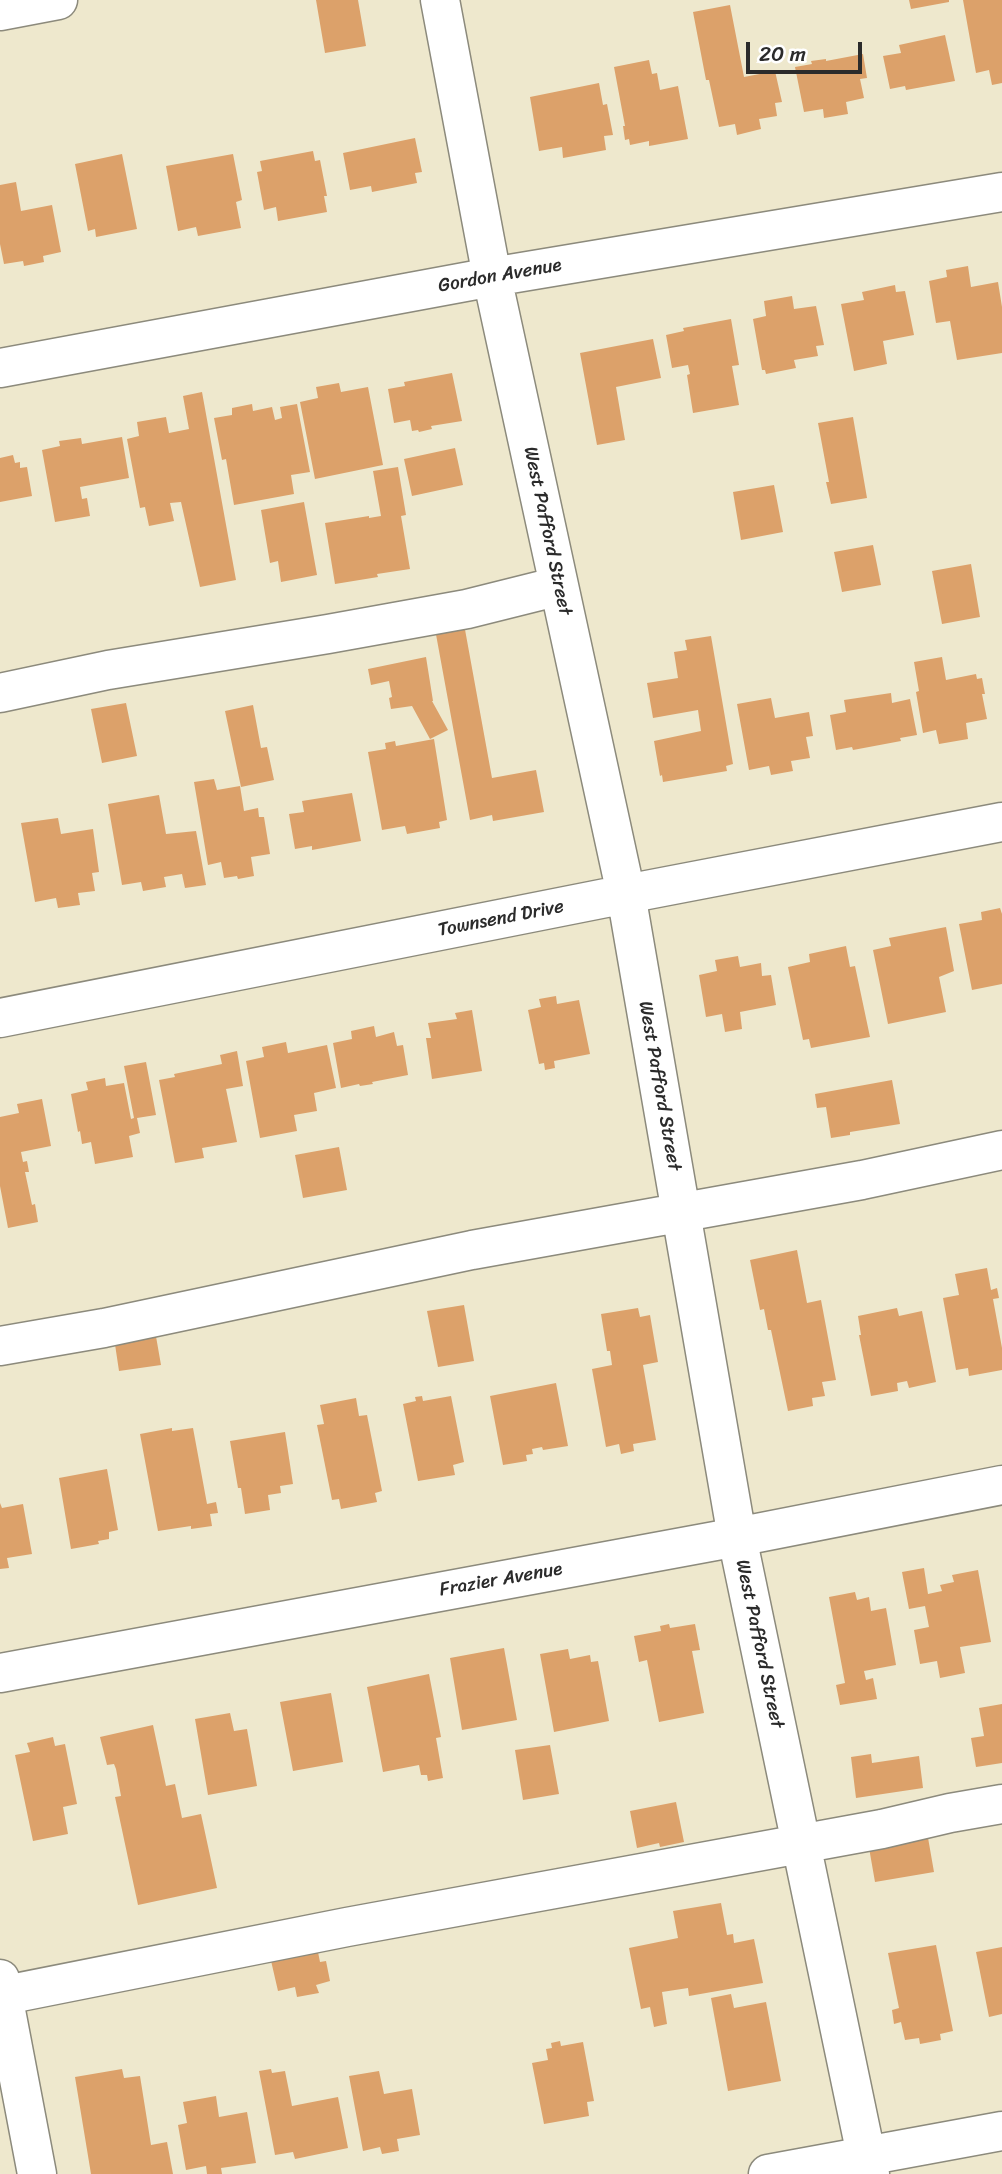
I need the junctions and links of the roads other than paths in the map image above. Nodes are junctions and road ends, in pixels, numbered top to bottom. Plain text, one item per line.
1 (58, 0) edge
2 (440, 0) edge
3 (0, 11) edge
4 (1002, 192) edge
5 (492, 277) junction
6 (0, 368) edge
7 (559, 586) junction
8 (0, 693) edge
9 (1002, 822) edge
10 (626, 894) junction
11 (0, 1018) edge
12 (1002, 1150) edge
13 (681, 1213) junction
14 (0, 1346) edge
15 (1002, 1485) edge
16 (737, 1537) junction
17 (0, 1673) edge
18 (1002, 1804) edge
19 (801, 1844) junction
20 (1, 1990) edge
21 (1002, 2131) edge
22 (868, 2165) edge
23 (37, 2174) edge
24 (768, 2174) edge

1 - 3 street
2 - 5 street, West Pafford Street
4 - 5 street, Gordon Avenue
5 - 6 street, Gordon Avenue
5 - 7 street, West Pafford Street
7 - 8 street
7 - 10 street, West Pafford Street
9 - 10 street, Townsend Drive
10 - 11 street, Townsend Drive
10 - 13 street, West Pafford Street
12 - 13 street
13 - 14 street
13 - 16 street, West Pafford Street
15 - 16 street, Frazier Avenue
16 - 17 street, Frazier Avenue
16 - 19 street, West Pafford Street
18 - 19 street
19 - 20 street
19 - 22 street, West Pafford Street
20 - 23 street
21 - 22 street
22 - 24 street

